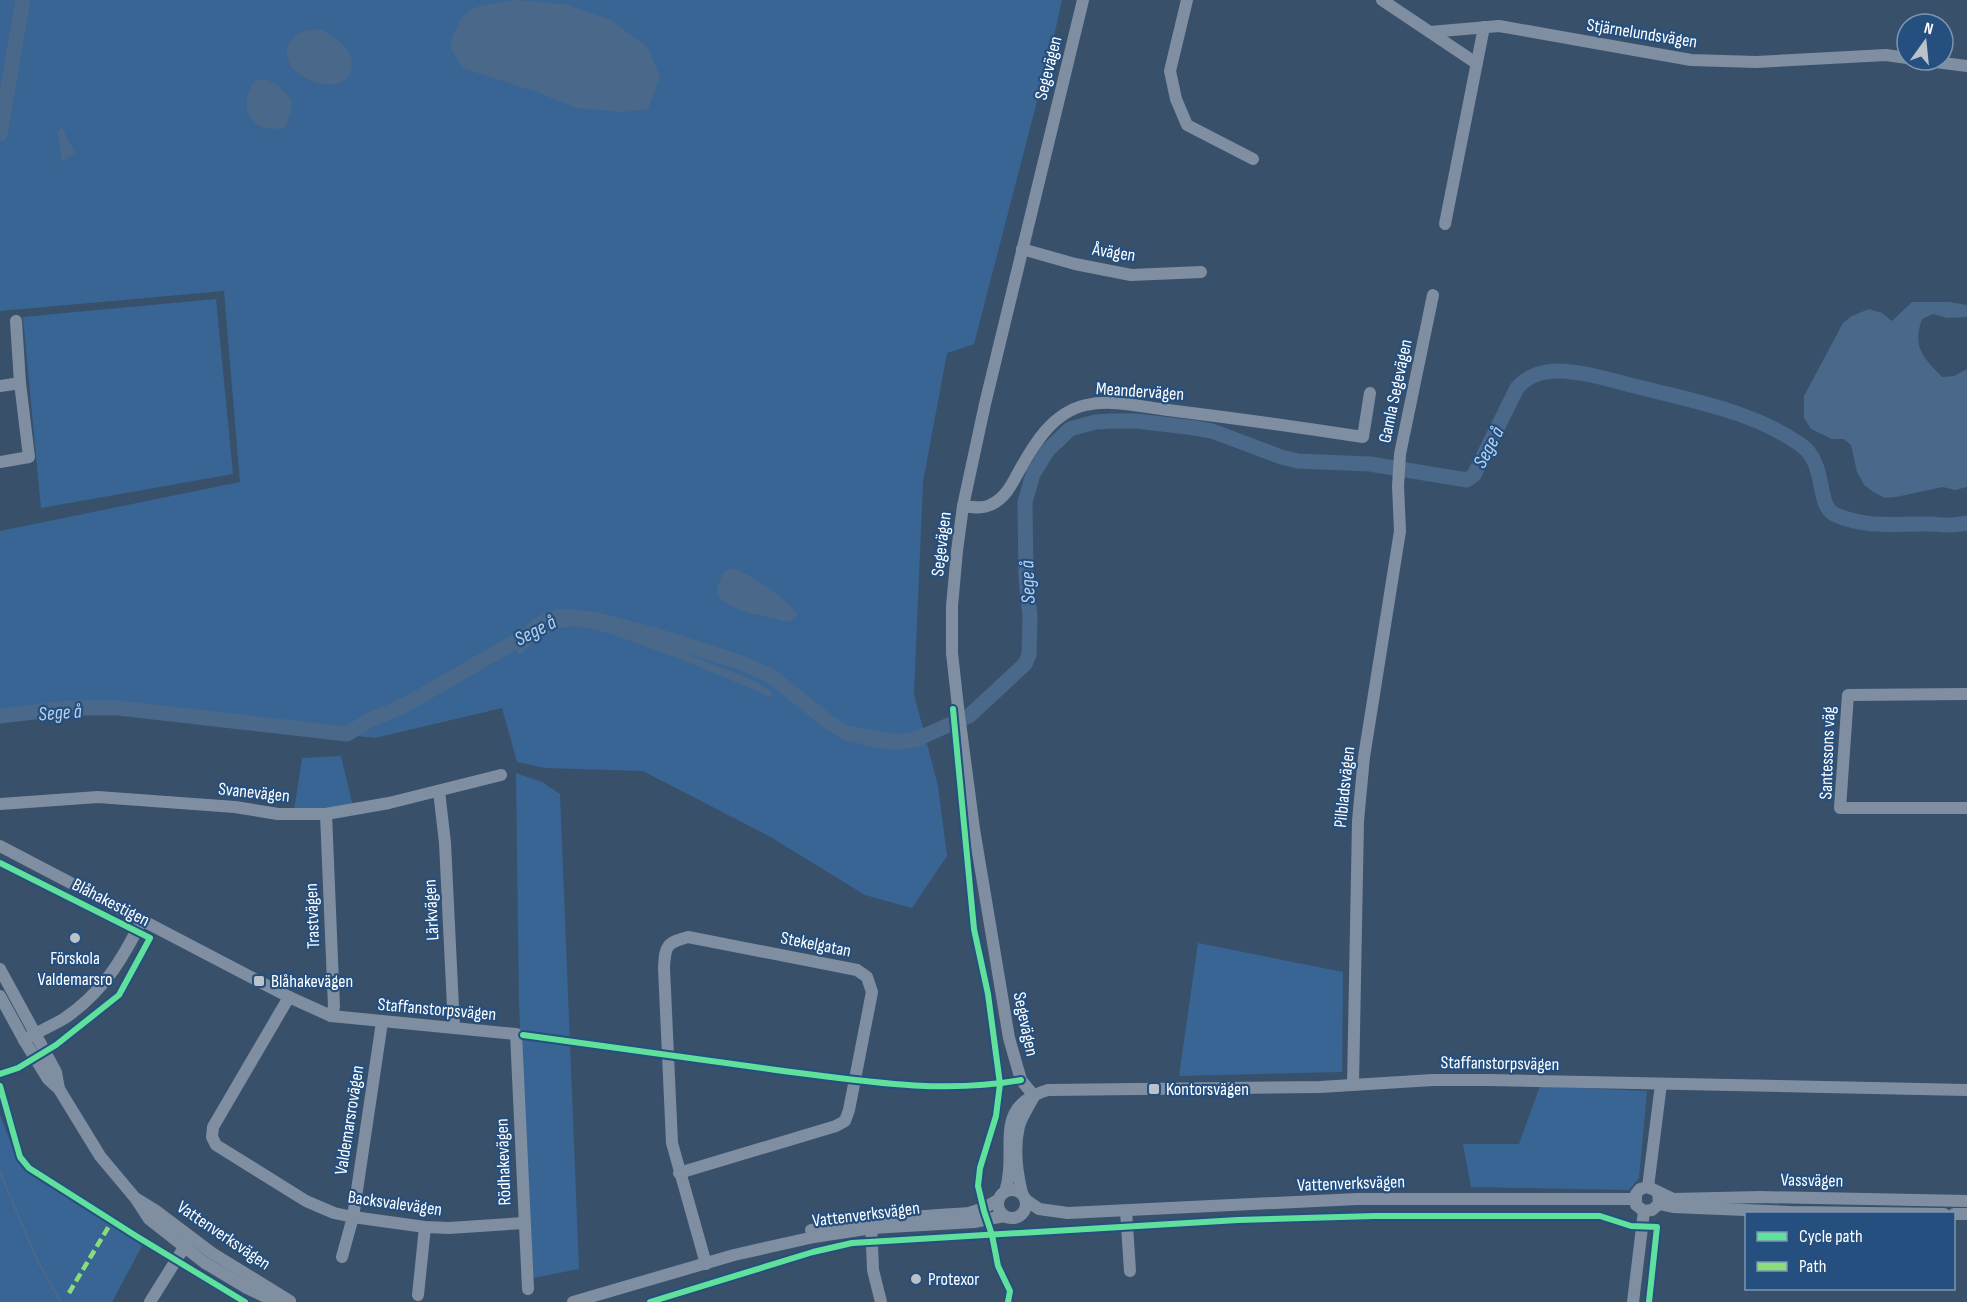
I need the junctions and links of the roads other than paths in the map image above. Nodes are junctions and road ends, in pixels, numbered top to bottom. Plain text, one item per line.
1 (1083, 0) edge
2 (1187, 0) edge
3 (1382, 0) edge
4 (1484, 27) junction
5 (1430, 32) junction
6 (1895, 57) edge
7 (1476, 63) junction
8 (1253, 159) dead end
9 (1445, 224) dead end
10 (1023, 249) junction
11 (1202, 272) dead end
12 (1433, 295) dead end
13 (16, 321) dead end
14 (20, 383) junction
15 (0, 386) edge
16 (1370, 393) dead end
17 (0, 462) edge
18 (1398, 491) joint
19 (963, 506) junction
20 (1967, 694) edge
21 (501, 775) dead end
22 (439, 790) junction
23 (0, 804) edge
24 (1967, 808) edge
25 (326, 814) junction
26 (0, 846) edge
27 (142, 920) junction
28 (0, 969) edge
29 (0, 996) edge
30 (289, 997) junction
31 (331, 1016) junction
32 (382, 1022) junction
33 (454, 1028) junction
34 (35, 1034) junction
35 (516, 1034) joint
36 (24, 1040) junction
37 (1661, 1084) junction
38 (1353, 1085) junction
39 (59, 1089) junction
40 (1967, 1090) edge
41 (1034, 1096) junction
42 (679, 1173) junction
43 (1655, 1194) junction
44 (1001, 1196) junction
45 (1024, 1197) junction
46 (1635, 1199) junction
47 (1967, 1201) edge
48 (1126, 1211) junction
49 (1644, 1211) junction
50 (1791, 1212) edge
51 (1068, 1213) junction
52 (1004, 1216) junction
53 (1019, 1216) junction
54 (353, 1217) junction
55 (524, 1223) junction
56 (872, 1224) junction
57 (425, 1227) junction
58 (187, 1242) junction
59 (342, 1257) dead end
60 (706, 1264) junction
61 (1130, 1271) dead end
62 (528, 1288) dead end
63 (418, 1296) dead end
64 (580, 1301) edge
65 (150, 1302) edge
66 (284, 1302) edge
67 (291, 1302) edge
68 (881, 1302) edge
69 (1633, 1302) edge

1 - 10 street, Segevägen
2 - 8 street
3 - 5 street
4 - 5 street, Stjärnelundsvägen
4 - 6 street, Stjärnelundsvägen
4 - 7 street
5 - 7 street
7 - 9 street
10 - 11 street, Åvägen
10 - 19 street, Segevägen
12 - 18 street, Gamla Segevägen
13 - 14 street
14 - 15 street
14 - 17 street
16 - 19 street, Meandervägen
18 - 38 street, Pilbladsvägen
19 - 41 street, Segevägen
20 - 24 street, Santessons väg
21 - 22 street, Svanevägen
22 - 25 street, Svanevägen
22 - 33 street, Lärkvägen
23 - 25 street, Svanevägen
25 - 31 street, Trastvägen
26 - 27 street, Staffanstorpsvägen
27 - 30 street, Staffanstorpsvägen
27 - 34 street
28 - 34 street, Vattenverksvägen
29 - 36 street, Vattenverksvägen
30 - 31 street, Staffanstorpsvägen
30 - 54 street, Backsvalevägen
31 - 32 street, Staffanstorpsvägen
32 - 33 street, Staffanstorpsvägen
32 - 54 street, Valdemarsrovägen
33 - 35 street, Staffanstorpsvägen
34 - 36 street
34 - 39 street, Vattenverksvägen
35 - 55 street, Rödhakevägen
36 - 39 street, Vattenverksvägen
37 - 38 street, Staffanstorpsvägen
37 - 40 street, Staffanstorpsvägen
37 - 43 street
38 - 41 street, Staffanstorpsvägen
39 - 58 street, Vattenverksvägen
41 - 44 street
41 - 45 street
42 - 42 street, Stekelgatan
42 - 60 street, Stekelgatan
43 - 46 street
43 - 47 street, Vassvägen
43 - 49 street
43 - 50 street, Vassvägen
44 - 45 street
44 - 52 street
44 - 56 street, Vattenverksvägen
45 - 51 street, Vattenverksvägen
45 - 53 street
46 - 48 street, Vattenverksvägen
46 - 49 street
48 - 51 street, Vattenverksvägen
48 - 61 street
49 - 69 street
51 - 53 street, Vattenverksvägen
52 - 53 street
52 - 56 street, Vattenverksvägen
54 - 57 street, Backsvalevägen
54 - 59 street, Valdemarsrovägen
55 - 57 street, Backsvalevägen
55 - 62 street, Rödhakevägen
56 - 60 street, Vattenverksvägen
56 - 68 street
57 - 63 street
58 - 65 street
58 - 66 street, Vattenverksvägen
58 - 67 street, Vattenverksvägen
60 - 64 street, Vattenverksvägen

